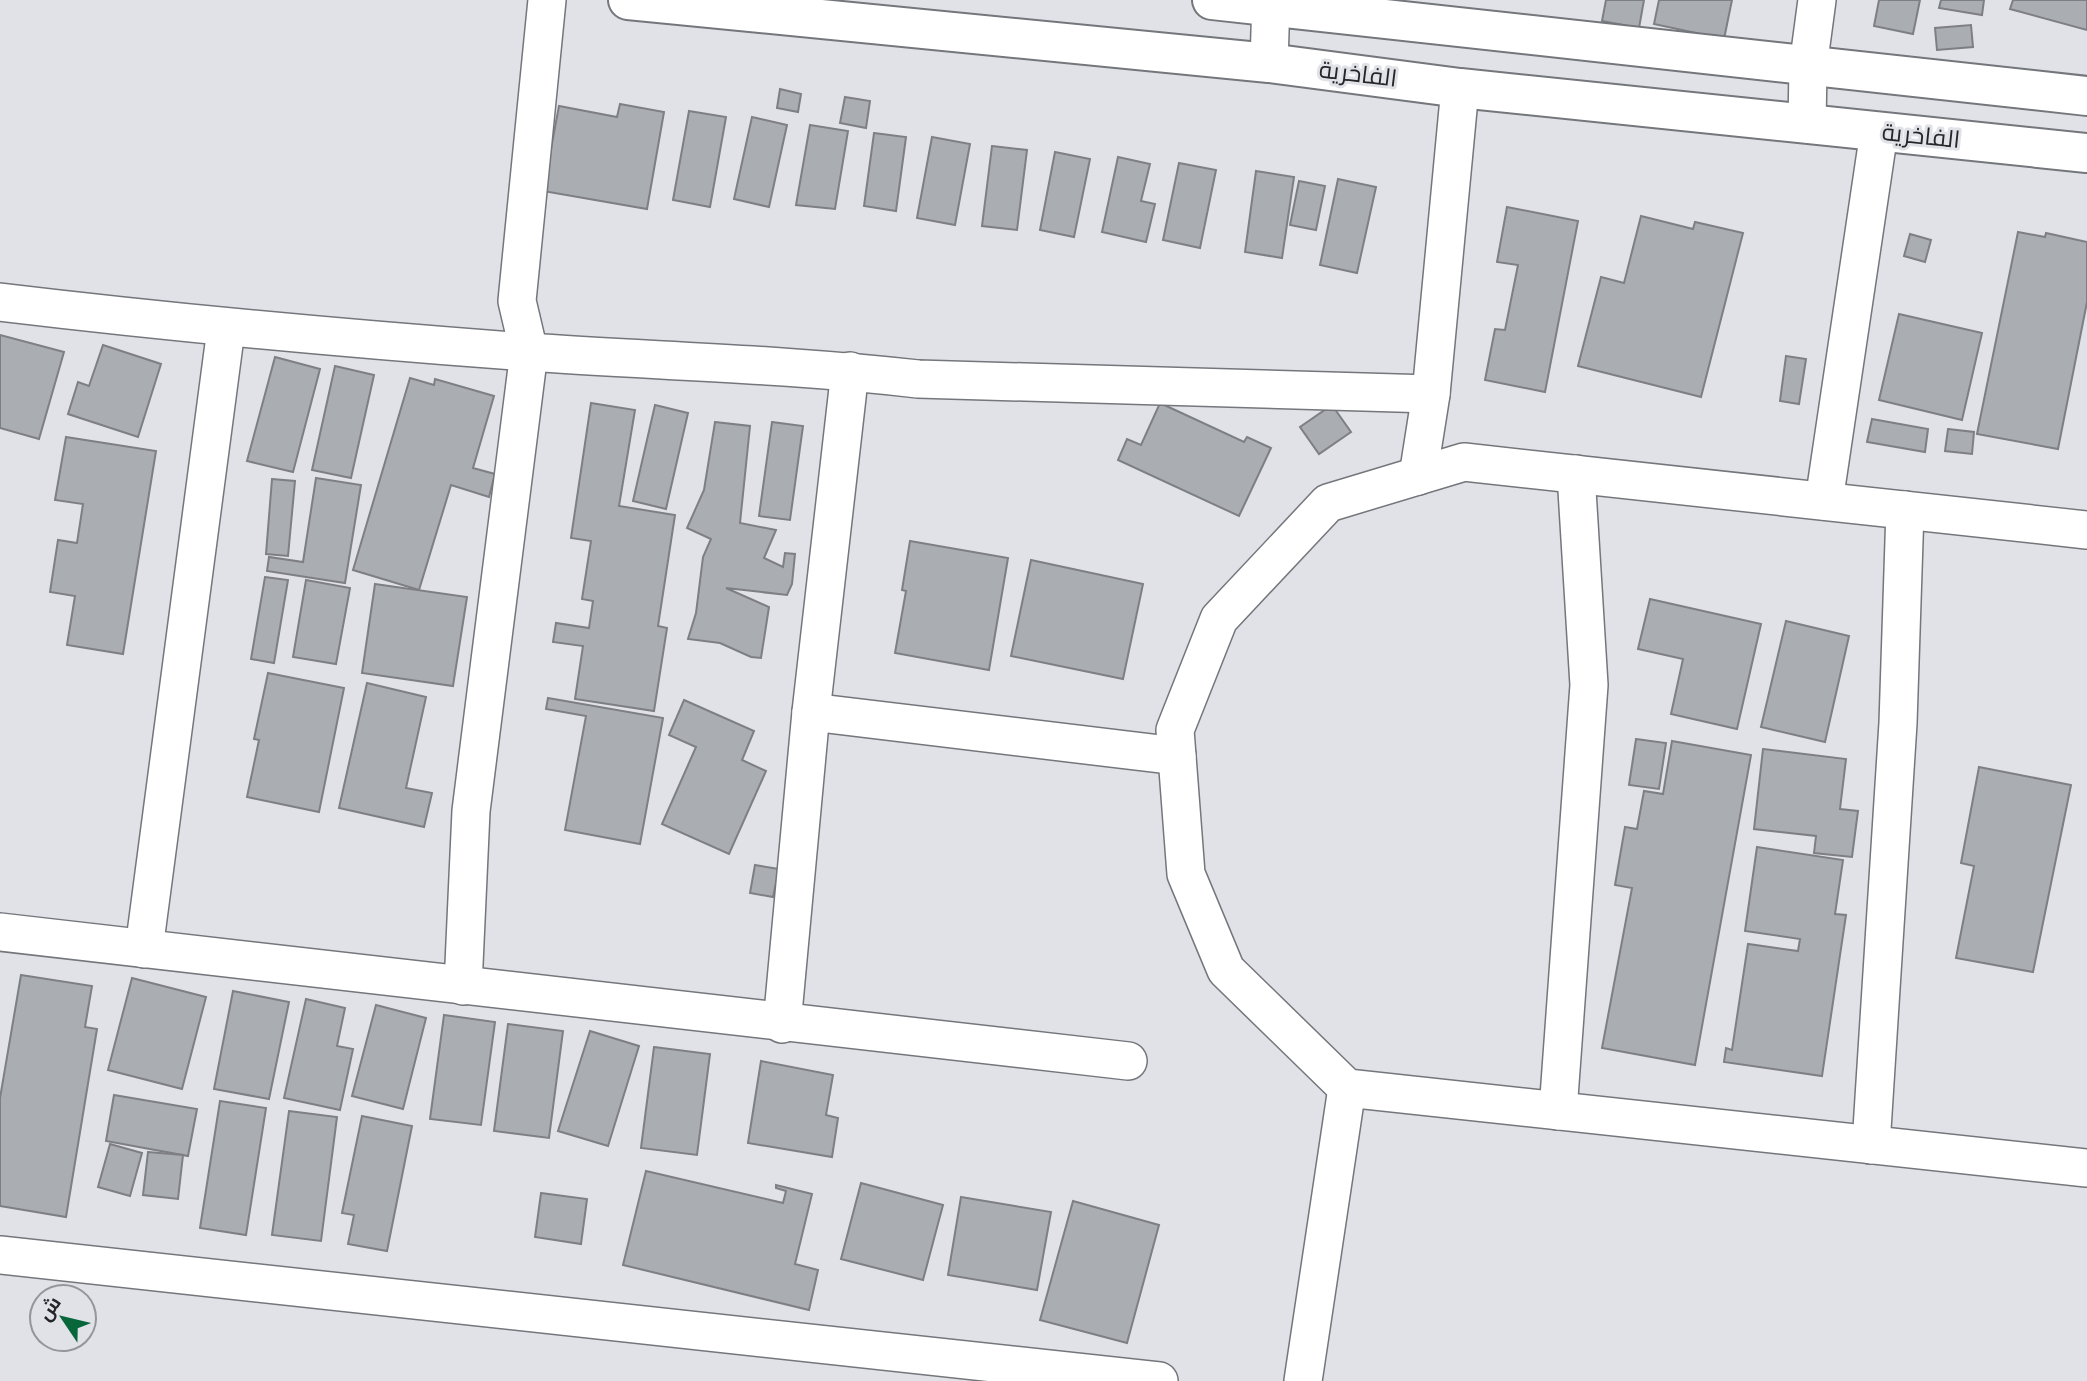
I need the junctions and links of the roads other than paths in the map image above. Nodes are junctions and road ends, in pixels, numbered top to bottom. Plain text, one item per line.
1 (547, 0) edge
2 (628, 0) edge
3 (1212, 0) edge
4 (1816, 0) edge
5 (1271, 3) edge
6 (1269, 63) junction
7 (1808, 67) junction
8 (1460, 88) junction
9 (2087, 96) edge
10 (1807, 124) junction
11 (1880, 132) junction
12 (2087, 153) edge
13 (0, 302) edge
14 (226, 329) junction
15 (529, 352) junction
16 (850, 371) junction
17 (1431, 394) junction
18 (1576, 474) junction
19 (1418, 476) junction
20 (1824, 501) junction
21 (1905, 510) junction
22 (2087, 530) edge
23 (811, 712) junction
24 (1177, 756) junction
25 (0, 932) edge
26 (144, 949) junction
27 (463, 986) junction
28 (782, 1024) junction
29 (1128, 1061) dead end
30 (1347, 1088) junction
31 (1558, 1111) junction
32 (1871, 1145) junction
33 (2087, 1168) edge
34 (0, 1255) edge
35 (1160, 1381) edge
36 (1303, 1381) edge

1 - 15 street
2 - 6 street, الفاخرية
3 - 5 street
4 - 7 street
5 - 6 street
5 - 7 street
6 - 8 street, الفاخرية
7 - 9 street
7 - 10 street
8 - 10 street, الفاخرية
8 - 17 street
10 - 11 street, الفاخرية
11 - 12 street, الفاخرية
11 - 20 street
13 - 14 street
14 - 15 street
14 - 26 street
15 - 16 street
15 - 27 street
16 - 17 street
16 - 23 street
17 - 19 street
18 - 19 street
18 - 20 street
18 - 31 street
19 - 24 street
20 - 21 street
21 - 22 street
21 - 32 street
23 - 24 street
23 - 28 street
24 - 30 street
25 - 26 street
26 - 27 street
27 - 28 street
28 - 29 street
30 - 31 street
30 - 36 street
31 - 32 street
32 - 33 street
34 - 35 street

